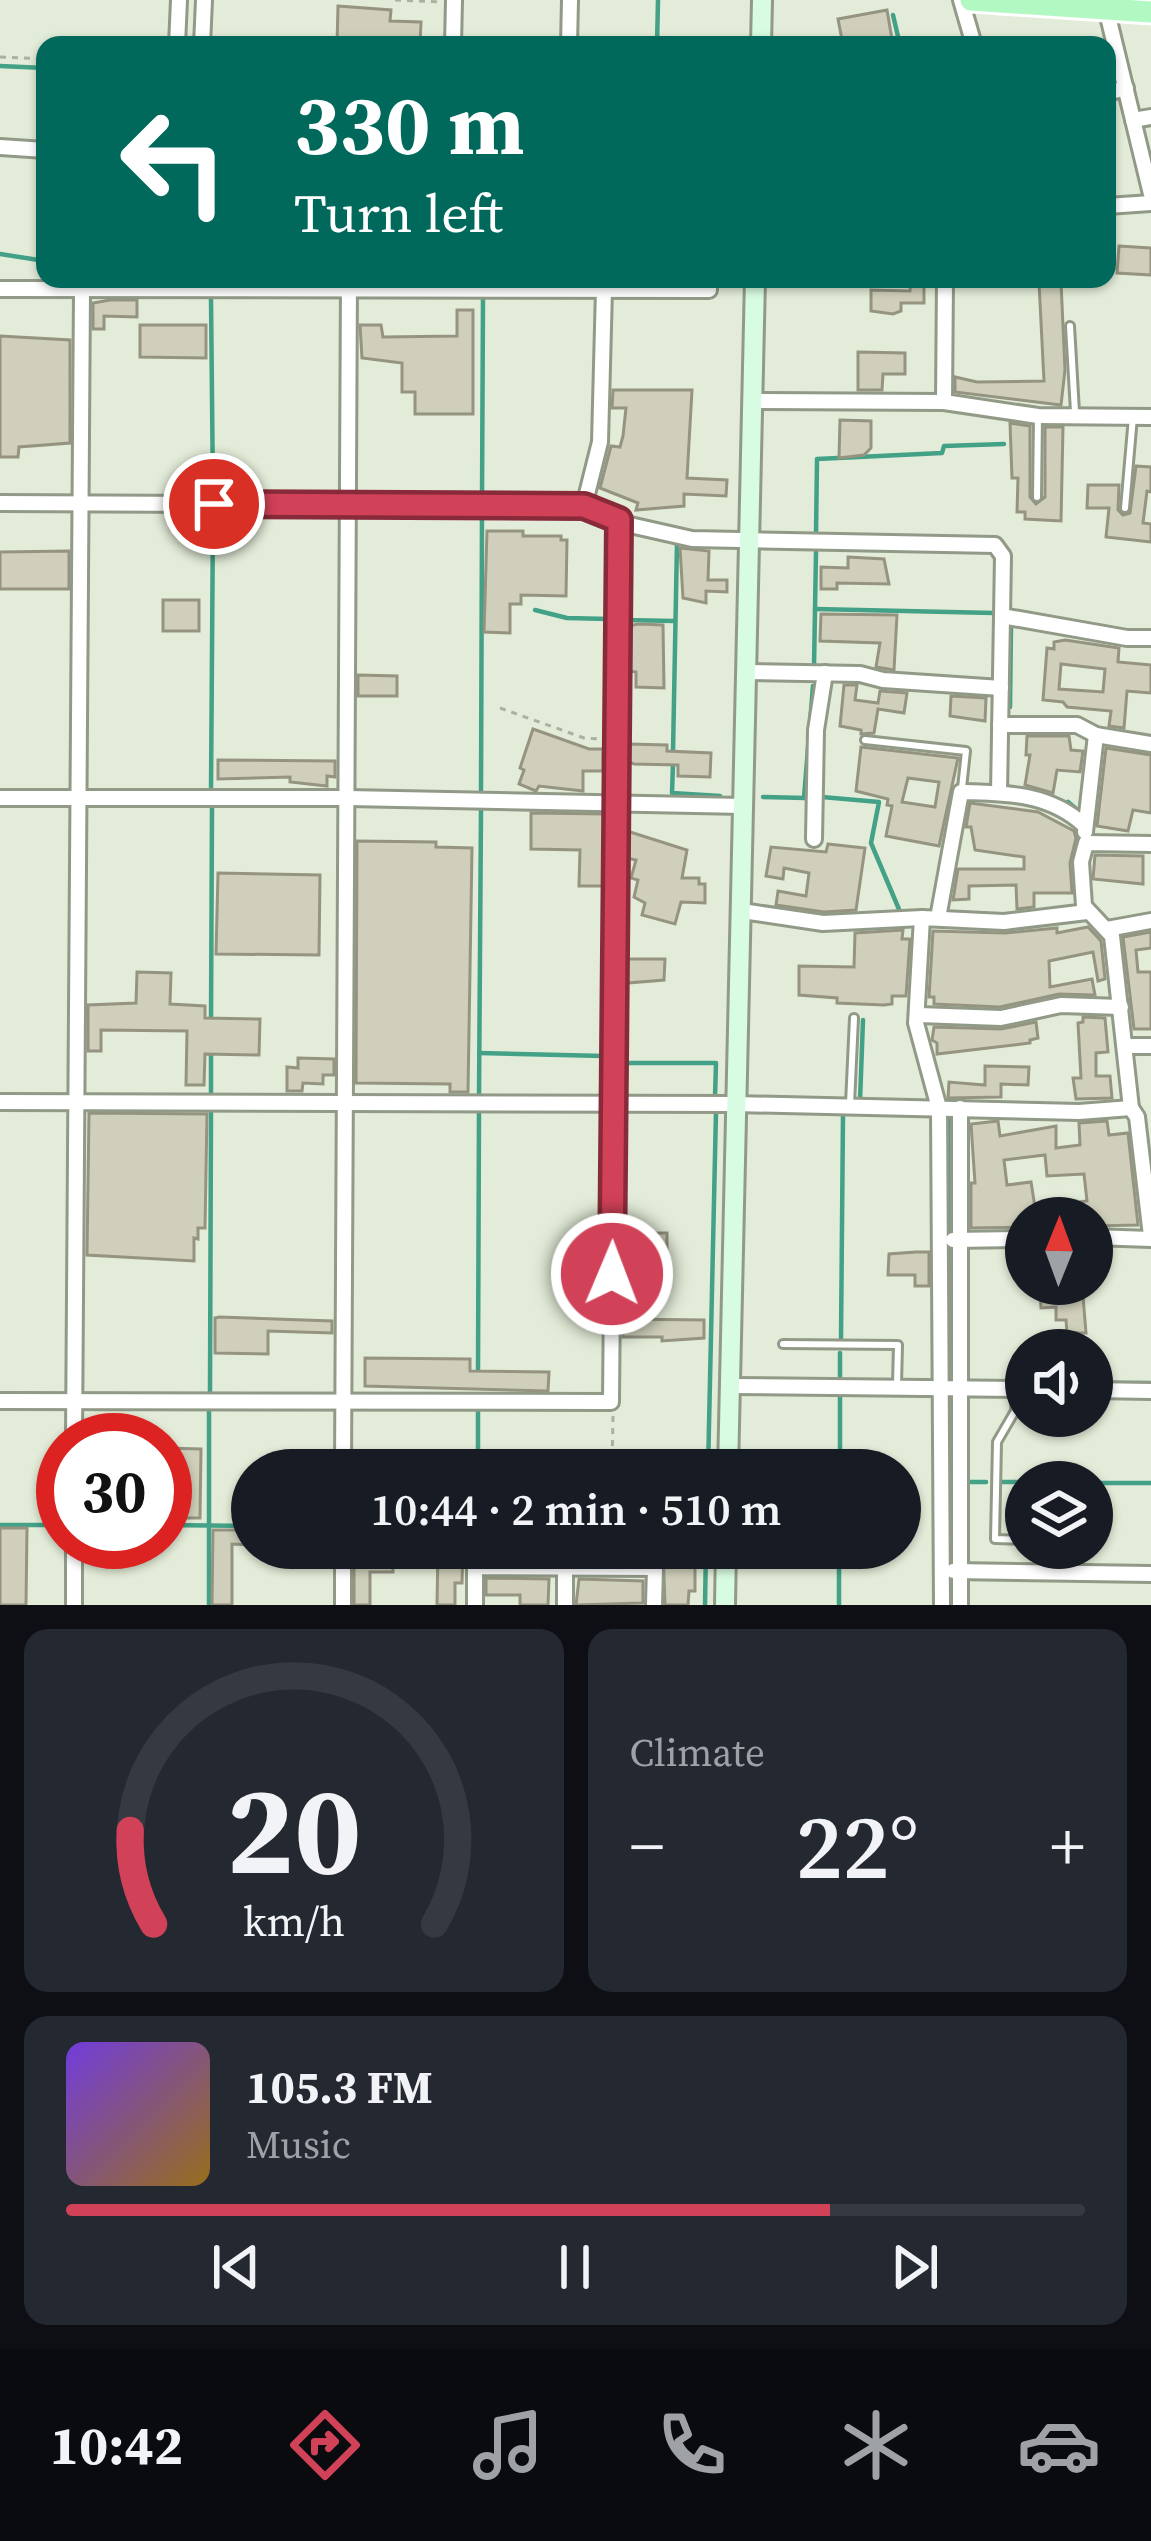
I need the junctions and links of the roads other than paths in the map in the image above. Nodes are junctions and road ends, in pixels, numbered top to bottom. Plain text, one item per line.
1 (179, 0) edge
2 (204, 0) edge
3 (570, 0) edge
4 (762, 0) edge
5 (961, 0) edge
6 (971, 0) edge
7 (454, 2) edge
8 (1106, 8) junction
9 (1151, 12) edge
10 (177, 36) edge
11 (202, 36) edge
12 (453, 36) edge
13 (569, 36) edge
14 (761, 36) edge
15 (971, 36) edge
16 (1113, 36) edge
17 (1116, 48) edge
18 (1126, 88) junction
19 (1116, 90) edge
20 (1151, 117) edge
21 (1133, 120) junction
22 (0, 147) edge
23 (36, 149) edge
24 (1151, 194) edge
25 (1151, 203) edge
26 (1116, 205) edge
27 (171, 288) edge
28 (349, 288) edge
29 (553, 288) edge
30 (709, 288) edge
31 (755, 288) edge
32 (945, 288) edge
33 (0, 289) edge
34 (604, 289) junction
35 (82, 290) junction
36 (1070, 326) dead end
37 (752, 401) junction
38 (944, 402) junction
39 (1038, 416) junction
40 (1075, 416) junction
41 (1133, 417) junction
42 (1151, 417) edge
43 (1036, 497) dead end
44 (0, 503) edge
45 (80, 503) junction
46 (349, 505) junction
47 (584, 506) junction
48 (1125, 508) dead end
49 (619, 520) junction
50 (749, 542) junction
51 (1002, 616) junction
52 (1151, 638) edge
53 (746, 671) junction
54 (825, 674) junction
55 (1001, 688) junction
56 (1000, 724) junction
57 (1096, 735) junction
58 (865, 740) dead end
59 (1151, 744) edge
60 (962, 792) junction
61 (999, 793) junction
62 (0, 798) edge
63 (79, 798) junction
64 (348, 798) junction
65 (614, 801) junction
66 (744, 806) junction
67 (1084, 825) junction
68 (814, 839) dead end
69 (1086, 843) junction
70 (1151, 844) edge
71 (742, 910) junction
72 (1087, 912) junction
73 (930, 918) junction
74 (1151, 921) edge
75 (1107, 929) junction
76 (1121, 1007) junction
77 (919, 1015) junction
78 (854, 1018) dead end
79 (1125, 1046) junction
80 (1151, 1046) edge
81 (0, 1102) edge
82 (78, 1102) junction
83 (346, 1103) junction
84 (614, 1103) junction
85 (736, 1103) junction
86 (850, 1106) junction
87 (938, 1108) junction
88 (960, 1108) junction
89 (1131, 1108) junction
90 (1113, 1237) edge
91 (1151, 1237) edge
92 (939, 1239) junction
93 (957, 1240) junction
94 (1005, 1240) edge
95 (783, 1344) dead end
96 (730, 1386) junction
97 (897, 1387) junction
98 (939, 1388) junction
99 (958, 1388) junction
100 (1005, 1389) edge
101 (1113, 1390) edge
102 (1151, 1391) edge
103 (0, 1401) edge
104 (74, 1401) junction
105 (344, 1402) junction
106 (74, 1413) edge
107 (1005, 1429) edge
108 (343, 1449) edge
109 (728, 1449) edge
110 (1005, 1539) edge
111 (74, 1569) edge
112 (343, 1569) edge
113 (475, 1569) edge
114 (565, 1569) edge
115 (655, 1569) edge
116 (726, 1569) edge
117 (941, 1571) junction
118 (959, 1571) junction
119 (1151, 1574) edge
120 (74, 1605) edge
121 (343, 1605) edge
122 (475, 1605) edge
123 (565, 1605) edge
124 (654, 1605) edge
125 (725, 1605) edge
126 (942, 1605) edge
127 (960, 1605) edge

1 - 10 street
2 - 11 street
3 - 13 street
4 - 14 street
5 - 15 street
6 - 8 main road
7 - 12 street
8 - 9 main road
8 - 16 street
17 - 18 street
18 - 19 street
18 - 21 street
20 - 21 street
21 - 24 street
22 - 23 street
25 - 26 street
27 - 35 street
28 - 46 street
29 - 34 street
30 - 34 street
31 - 37 street
32 - 38 street
33 - 35 street
34 - 47 street
35 - 45 street
36 - 40 lane
37 - 38 street
37 - 50 street
38 - 39 street
39 - 40 street
39 - 43 lane
40 - 41 street
41 - 42 street
41 - 48 lane
44 - 45 street
45 - 46 street
45 - 63 street
46 - 47 street
46 - 64 street
47 - 49 street
49 - 50 street
49 - 65 street
50 - 51 street
50 - 53 street
51 - 52 street
51 - 55 street
53 - 54 street
53 - 66 street
54 - 55 street
54 - 68 street
55 - 56 street
56 - 57 street
56 - 61 street
57 - 59 street
57 - 67 street
58 - 60 lane
60 - 61 street
60 - 73 street
61 - 67 street
62 - 63 street
63 - 64 street
63 - 82 street
64 - 65 street
64 - 83 street
65 - 66 street
65 - 84 street
66 - 71 street
67 - 69 street
69 - 70 street
69 - 72 street
71 - 73 street
71 - 85 street
72 - 73 street
72 - 75 street
73 - 77 street
74 - 75 street
75 - 76 street
76 - 77 street
76 - 79 street
77 - 87 street
78 - 86 lane
79 - 80 street
79 - 89 street
81 - 82 street
82 - 83 street
82 - 104 street
83 - 84 street
83 - 105 street
84 - 85 street
84 - 105 street
85 - 86 street
85 - 96 street
86 - 87 street
87 - 88 street
87 - 92 street
88 - 89 street
88 - 93 street
89 - 91 street
90 - 91 street
92 - 93 street
92 - 98 street
93 - 94 street
93 - 99 street
95 - 97 lane
96 - 97 street
96 - 109 street
97 - 98 street
98 - 99 street
98 - 117 street
99 - 100 street
99 - 118 street
101 - 102 street
103 - 104 street
104 - 105 street
104 - 106 street
105 - 108 street
107 - 110 lane
111 - 120 street
112 - 121 street
113 - 122 street
114 - 123 street
115 - 124 street
116 - 125 street
117 - 118 street
117 - 126 street
118 - 119 street
118 - 127 street

